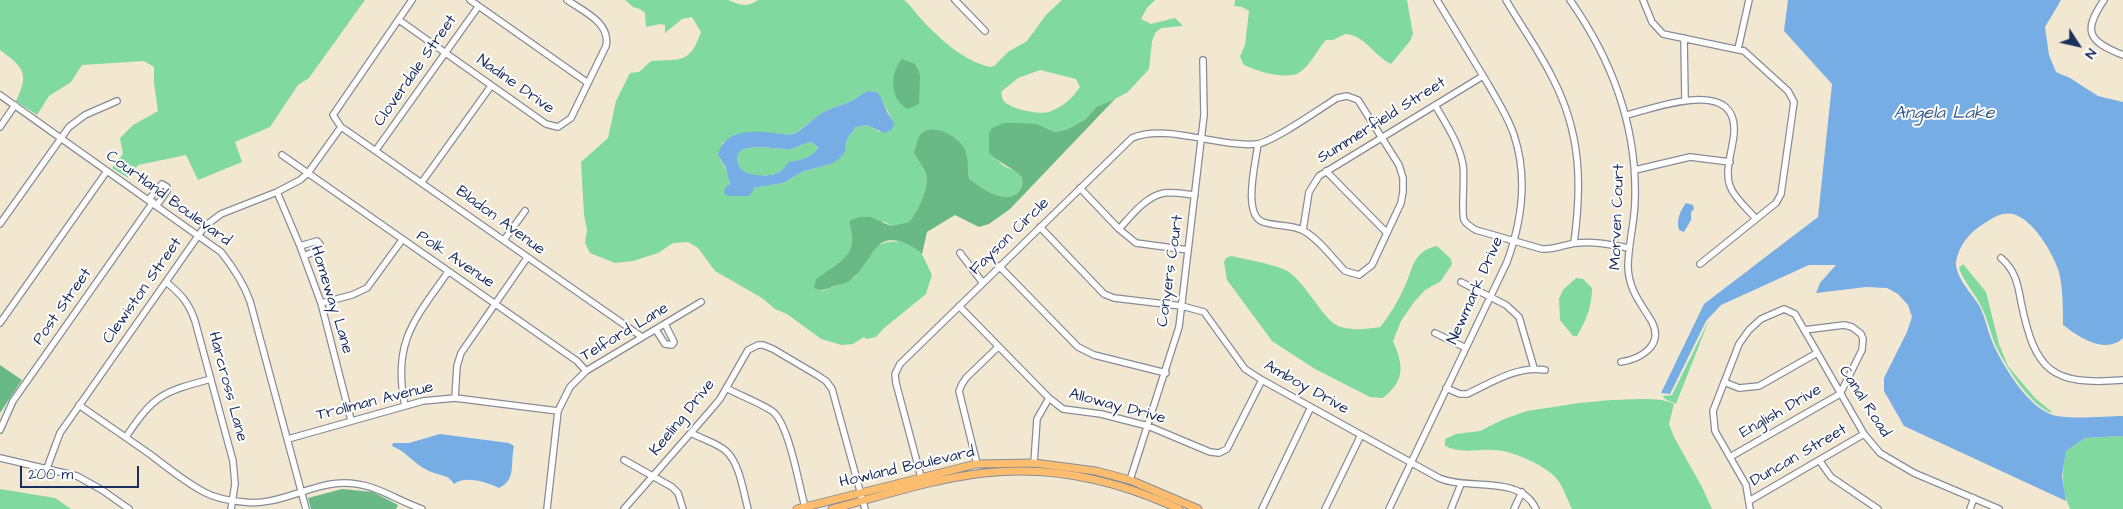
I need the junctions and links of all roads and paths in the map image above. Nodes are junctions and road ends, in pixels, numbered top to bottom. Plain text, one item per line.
1 (412, 0) edge
2 (470, 0) edge
3 (566, 0) edge
4 (955, 0) edge
5 (1437, 0) edge
6 (1506, 0) edge
7 (1570, 0) edge
8 (1643, 0) edge
9 (1749, 0) edge
10 (2104, 0) edge
11 (478, 7) junction
12 (399, 20) junction
13 (985, 30) dead end
14 (1684, 38) junction
15 (1738, 49) junction
16 (445, 52) junction
17 (2123, 55) edge
18 (1203, 60) dead end
19 (1483, 76) junction
20 (588, 83) junction
21 (491, 86) junction
22 (0, 95) edge
23 (1685, 99) junction
24 (117, 101) dead end
25 (15, 105) junction
26 (1435, 105) junction
27 (1627, 115) junction
28 (0, 127) edge
29 (341, 127) junction
30 (1382, 136) junction
31 (60, 138) junction
32 (1202, 139) junction
33 (1258, 144) junction
34 (376, 150) junction
35 (282, 155) dead end
36 (1730, 162) junction
37 (107, 170) junction
38 (1635, 170) junction
39 (1326, 171) junction
40 (308, 173) junction
41 (422, 182) junction
42 (1080, 188) junction
43 (277, 192) junction
44 (1195, 195) junction
45 (153, 202) junction
46 (525, 211) dead end
47 (1756, 219) junction
48 (0, 224) edge
49 (1040, 227) junction
50 (1119, 229) junction
51 (1303, 230) junction
52 (1387, 234) junction
53 (199, 236) junction
54 (402, 240) junction
55 (504, 240) junction
56 (1514, 241) junction
57 (1574, 243) junction
58 (300, 246) junction
59 (1629, 248) junction
60 (1188, 250) junction
61 (960, 253) dead end
62 (304, 256) junction
63 (527, 258) junction
64 (2001, 258) dead end
65 (1700, 264) dead end
66 (999, 266) junction
67 (448, 272) junction
68 (166, 282) junction
69 (1461, 282) dead end
70 (983, 283) junction
71 (1491, 296) junction
72 (701, 302) dead end
73 (321, 303) junction
74 (494, 303) junction
75 (959, 306) junction
76 (1182, 306) junction
77 (0, 323) edge
78 (665, 324) junction
79 (656, 330) junction
80 (1804, 330) junction
81 (1435, 333) dead end
82 (642, 337) junction
83 (998, 347) junction
84 (1466, 348) junction
85 (1817, 353) junction
86 (1621, 362) dead end
87 (1534, 368) junction
88 (1545, 370) dead end
89 (586, 371) junction
90 (1166, 373) junction
91 (211, 379) junction
92 (1262, 380) junction
93 (2123, 380) edge
94 (1724, 382) junction
95 (726, 388) junction
96 (1446, 388) junction
97 (1840, 394) junction
98 (455, 398) junction
99 (1048, 398) junction
100 (79, 405) junction
101 (405, 406) junction
102 (1311, 407) junction
103 (558, 411) junction
104 (351, 420) junction
105 (1148, 426) junction
106 (0, 430) edge
107 (691, 433) junction
108 (1361, 434) junction
109 (1864, 434) junction
110 (126, 438) junction
111 (288, 439) junction
112 (1730, 457) junction
113 (0, 458) edge
114 (624, 460) dead end
115 (1819, 460) junction
116 (1411, 462) junction
117 (1034, 463) junction
118 (976, 464) junction
119 (990, 464) junction
120 (47, 468) junction
121 (983, 473) junction
122 (654, 476) junction
123 (966, 476) junction
124 (920, 478) junction
125 (1130, 480) junction
126 (1461, 484) junction
127 (1522, 492) junction
128 (302, 493) junction
129 (860, 493) junction
130 (1974, 498) junction
131 (232, 500) junction
132 (1749, 501) junction
133 (864, 505) edge
134 (805, 507) junction
135 (1182, 507) edge
136 (129, 509) edge
137 (231, 509) edge
138 (306, 509) edge
139 (422, 509) edge
140 (547, 509) edge
141 (624, 509) edge
142 (683, 509) edge
143 (748, 509) edge
144 (797, 509) edge
145 (832, 509) edge
146 (1198, 509) edge
147 (1262, 509) edge
148 (1325, 509) edge
149 (1389, 509) edge
150 (1451, 509) edge
151 (1514, 509) edge
152 (1536, 509) edge
153 (1750, 509) edge
154 (1878, 509) edge
155 (1970, 509) edge
156 (1999, 509) edge

1 - 12 street
2 - 11 street
3 - 20 street, Nadine Drive
4 - 13 street
5 - 19 street, Newmark Drive
6 - 57 street
7 - 27 street, Morven Court
8 - 14 street
9 - 15 street
10 - 17 street
11 - 16 street, Cloverdale Street
11 - 20 street
12 - 16 street, Nadine Drive
12 - 29 street
14 - 15 street
14 - 23 street
15 - 47 street
16 - 21 street, Nadine Drive
16 - 34 street, Cloverdale Street
18 - 32 street, Conyers Court
19 - 26 street, Summerfield Street
19 - 56 street, Newmark Drive
20 - 21 street, Nadine Drive
21 - 41 street
22 - 25 street, Courtland Boulevard
23 - 27 street
23 - 36 street
24 - 31 street
25 - 28 street
25 - 31 street, Courtland Boulevard
26 - 30 street, Summerfield Street
26 - 56 street
27 - 38 street, Morven Court
29 - 34 street, Bladon Avenue
29 - 40 street, Clewiston Street
30 - 33 street
30 - 39 street, Summerfield Street
30 - 52 street
31 - 37 street, Courtland Boulevard
31 - 48 street
32 - 33 street, Fayson Circle
32 - 42 street, Fayson Circle
32 - 44 street, Conyers Court
33 - 51 street
34 - 41 street, Bladon Avenue
35 - 40 street, Polk Avenue
36 - 38 street
36 - 47 street
37 - 45 street, Courtland Boulevard
37 - 77 street
38 - 59 street, Morven Court
39 - 51 street, Summerfield Street
39 - 52 street
40 - 43 street, Clewiston Street
40 - 54 street, Polk Avenue
41 - 55 street, Bladon Avenue
42 - 49 street, Fayson Circle
42 - 50 street
43 - 53 street, Clewiston Street
43 - 58 street, Homeway Lane
44 - 50 street
44 - 60 street, Conyers Court
45 - 53 street, Courtland Boulevard
45 - 106 street, Post Street
46 - 55 street
47 - 65 street
49 - 66 street, Fayson Circle
49 - 76 street, Amboy Drive
50 - 60 street
51 - 52 street
53 - 68 street, Clewiston Street
53 - 111 street, Courtland Boulevard
54 - 67 street, Polk Avenue
54 - 73 street
55 - 63 street, Bladon Avenue
56 - 57 street
56 - 71 street, Newmark Drive
57 - 59 street
58 - 62 street, Homeway Lane
58 - 62 street
59 - 86 street, Morven Court
60 - 76 street, Conyers Court
61 - 70 street
62 - 73 street, Homeway Lane
63 - 74 street
63 - 82 street, Bladon Avenue
64 - 93 street
66 - 70 street, Fayson Circle
66 - 90 street
67 - 74 street, Polk Avenue
67 - 101 street
68 - 91 street, Harcross Lane
68 - 100 street, Clewiston Street
69 - 71 street
70 - 75 street, Fayson Circle
71 - 84 street, Newmark Drive
71 - 87 street
72 - 78 street, Telford Lane
73 - 104 street, Homeway Lane
74 - 89 street, Polk Avenue
74 - 98 street
75 - 83 street, Alloway Drive
75 - 124 street, Fayson Circle
76 - 90 street, Conyers Court
76 - 92 street, Amboy Drive
78 - 79 street, Telford Lane
78 - 79 street
79 - 82 street, Telford Lane
80 - 85 street, Canal Road
80 - 94 street, Canal Road
80 - 97 street, English Drive
81 - 84 street
82 - 89 street, Telford Lane
83 - 99 street, Alloway Drive
83 - 118 street
84 - 96 street, Newmark Drive
85 - 94 street
85 - 97 street, Canal Road
87 - 88 street
87 - 96 street
89 - 103 street, Telford Lane
90 - 105 street, Conyers Court
91 - 110 street
91 - 131 street, Harcross Lane
92 - 102 street, Amboy Drive
92 - 105 street, Alloway Drive
94 - 112 street
95 - 107 street, Keeling Drive
95 - 129 street, Keeling Drive
95 - 134 street
96 - 116 street, Newmark Drive
97 - 109 street, Canal Road
97 - 112 street, English Drive
98 - 101 street, Trollman Avenue
98 - 103 street, Trollman Avenue
99 - 105 street, Alloway Drive
99 - 117 street
100 - 110 street
100 - 120 street, Clewiston Street
101 - 104 street, Trollman Avenue
102 - 108 street, Amboy Drive
102 - 147 street
103 - 140 street, Telford Lane
104 - 111 street, Trollman Avenue
105 - 125 street, Conyers Court
107 - 122 street, Keeling Drive
107 - 143 street
108 - 116 street, Amboy Drive
108 - 148 street
109 - 115 street, Duncan Street
109 - 130 street, Canal Road
110 - 131 street
111 - 128 street, Courtland Boulevard
112 - 132 street
113 - 120 street
114 - 122 street
115 - 132 street, Duncan Street
115 - 154 street
116 - 126 street, Amboy Drive
116 - 149 street, Newmark Drive
117 - 119 main road, Howland Boulevard
117 - 125 main road, Howland Boulevard
118 - 119 main road, Howland Boulevard
118 - 123 main road
118 - 124 main road, Howland Boulevard
119 - 121 main road
120 - 136 street
121 - 123 main road, Howland Boulevard
121 - 135 main road, Howland Boulevard
122 - 141 street, Keeling Drive
122 - 142 street
123 - 133 main road, Howland Boulevard
124 - 129 main road, Howland Boulevard
125 - 135 main road, Howland Boulevard
126 - 127 street, Amboy Drive
126 - 150 street
127 - 151 street
127 - 152 street
128 - 131 street
128 - 138 street, Courtland Boulevard
128 - 139 street
129 - 133 street, Keeling Drive
129 - 134 main road, Howland Boulevard
130 - 155 street
130 - 156 street, Canal Road
131 - 137 street, Harcross Lane
132 - 153 street
133 - 145 main road, Howland Boulevard
134 - 144 main road, Howland Boulevard
135 - 146 main road, Howland Boulevard

